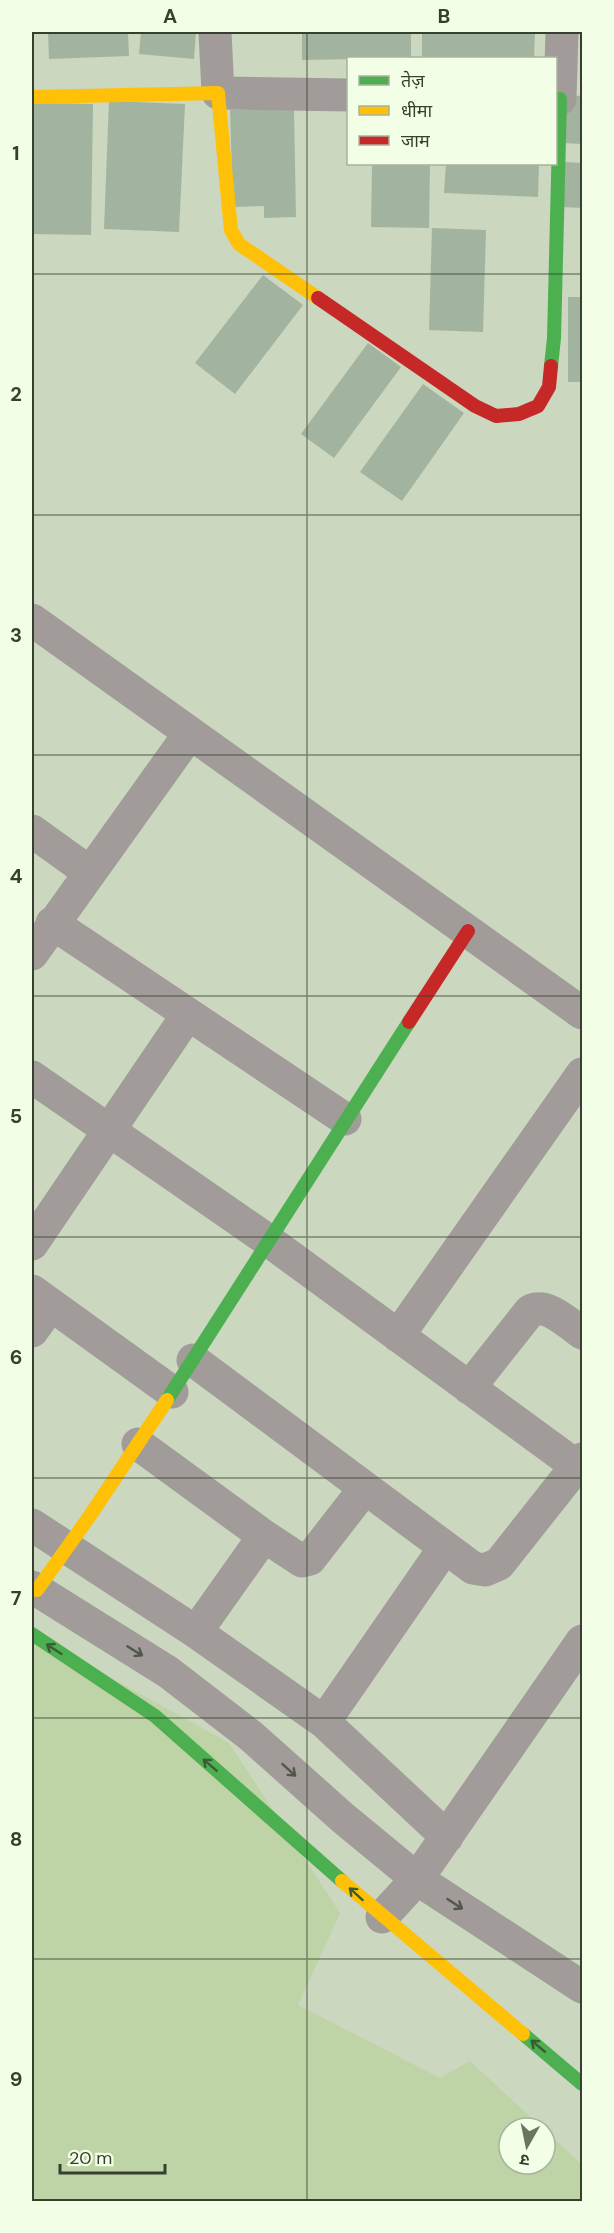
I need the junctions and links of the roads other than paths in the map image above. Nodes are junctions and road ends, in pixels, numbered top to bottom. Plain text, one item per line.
1 (215, 32) edge
2 (562, 32) edge
3 (218, 93) junction
4 (347, 95) edge
5 (32, 97) edge
6 (558, 99) edge
7 (557, 159) edge
8 (557, 165) edge
9 (32, 620) edge
10 (190, 733) junction
11 (32, 831) edge
12 (89, 872) junction
13 (52, 923) junction
14 (468, 931) junction
15 (32, 954) edge
16 (582, 1013) edge
17 (188, 1014) junction
18 (582, 1074) edge
19 (32, 1077) edge
20 (345, 1119) junction
21 (110, 1131) junction
22 (268, 1241) junction
23 (32, 1244) edge
24 (38, 1310) edge
25 (582, 1333) edge
26 (398, 1336) junction
27 (193, 1360) junction
28 (470, 1388) junction
29 (172, 1392) junction
30 (138, 1444) junction
31 (581, 1465) edge
32 (365, 1488) junction
33 (32, 1525) edge
34 (264, 1536) junction
35 (445, 1547) junction
36 (68, 1550) junction
37 (34, 1589) edge
38 (196, 1632) junction
39 (32, 1634) edge
40 (582, 1641) edge
41 (573, 1674) edge
42 (324, 1722) junction
43 (447, 1837) junction
44 (417, 1879) junction
45 (382, 1917) junction
46 (582, 1987) edge
47 (582, 2084) edge

1 - 3 street
2 - 6 street
3 - 4 street
3 - 5 street
3 - 8 street
6 - 7 street
9 - 10 street
10 - 12 street
10 - 14 street
11 - 12 street
12 - 13 street
13 - 15 street
13 - 17 street
14 - 16 street
14 - 20 street
17 - 20 street
17 - 21 street
18 - 26 street
19 - 21 street
20 - 22 street
21 - 22 street
21 - 23 street
22 - 26 street
22 - 27 street
24 - 29 street
25 - 28 street
26 - 28 street
27 - 29 street
27 - 32 street
28 - 31 street
29 - 30 street
30 - 34 street
30 - 36 street
31 - 35 street
32 - 34 street
32 - 35 street
33 - 36 street
34 - 38 street
35 - 42 street
36 - 37 street
36 - 38 street
37 -> 44 street
38 - 42 street
45 -> 39 street
40 - 41 street
41 - 43 street
42 - 43 street
43 - 44 street
44 - 45 street
44 -> 46 street
47 -> 45 street

